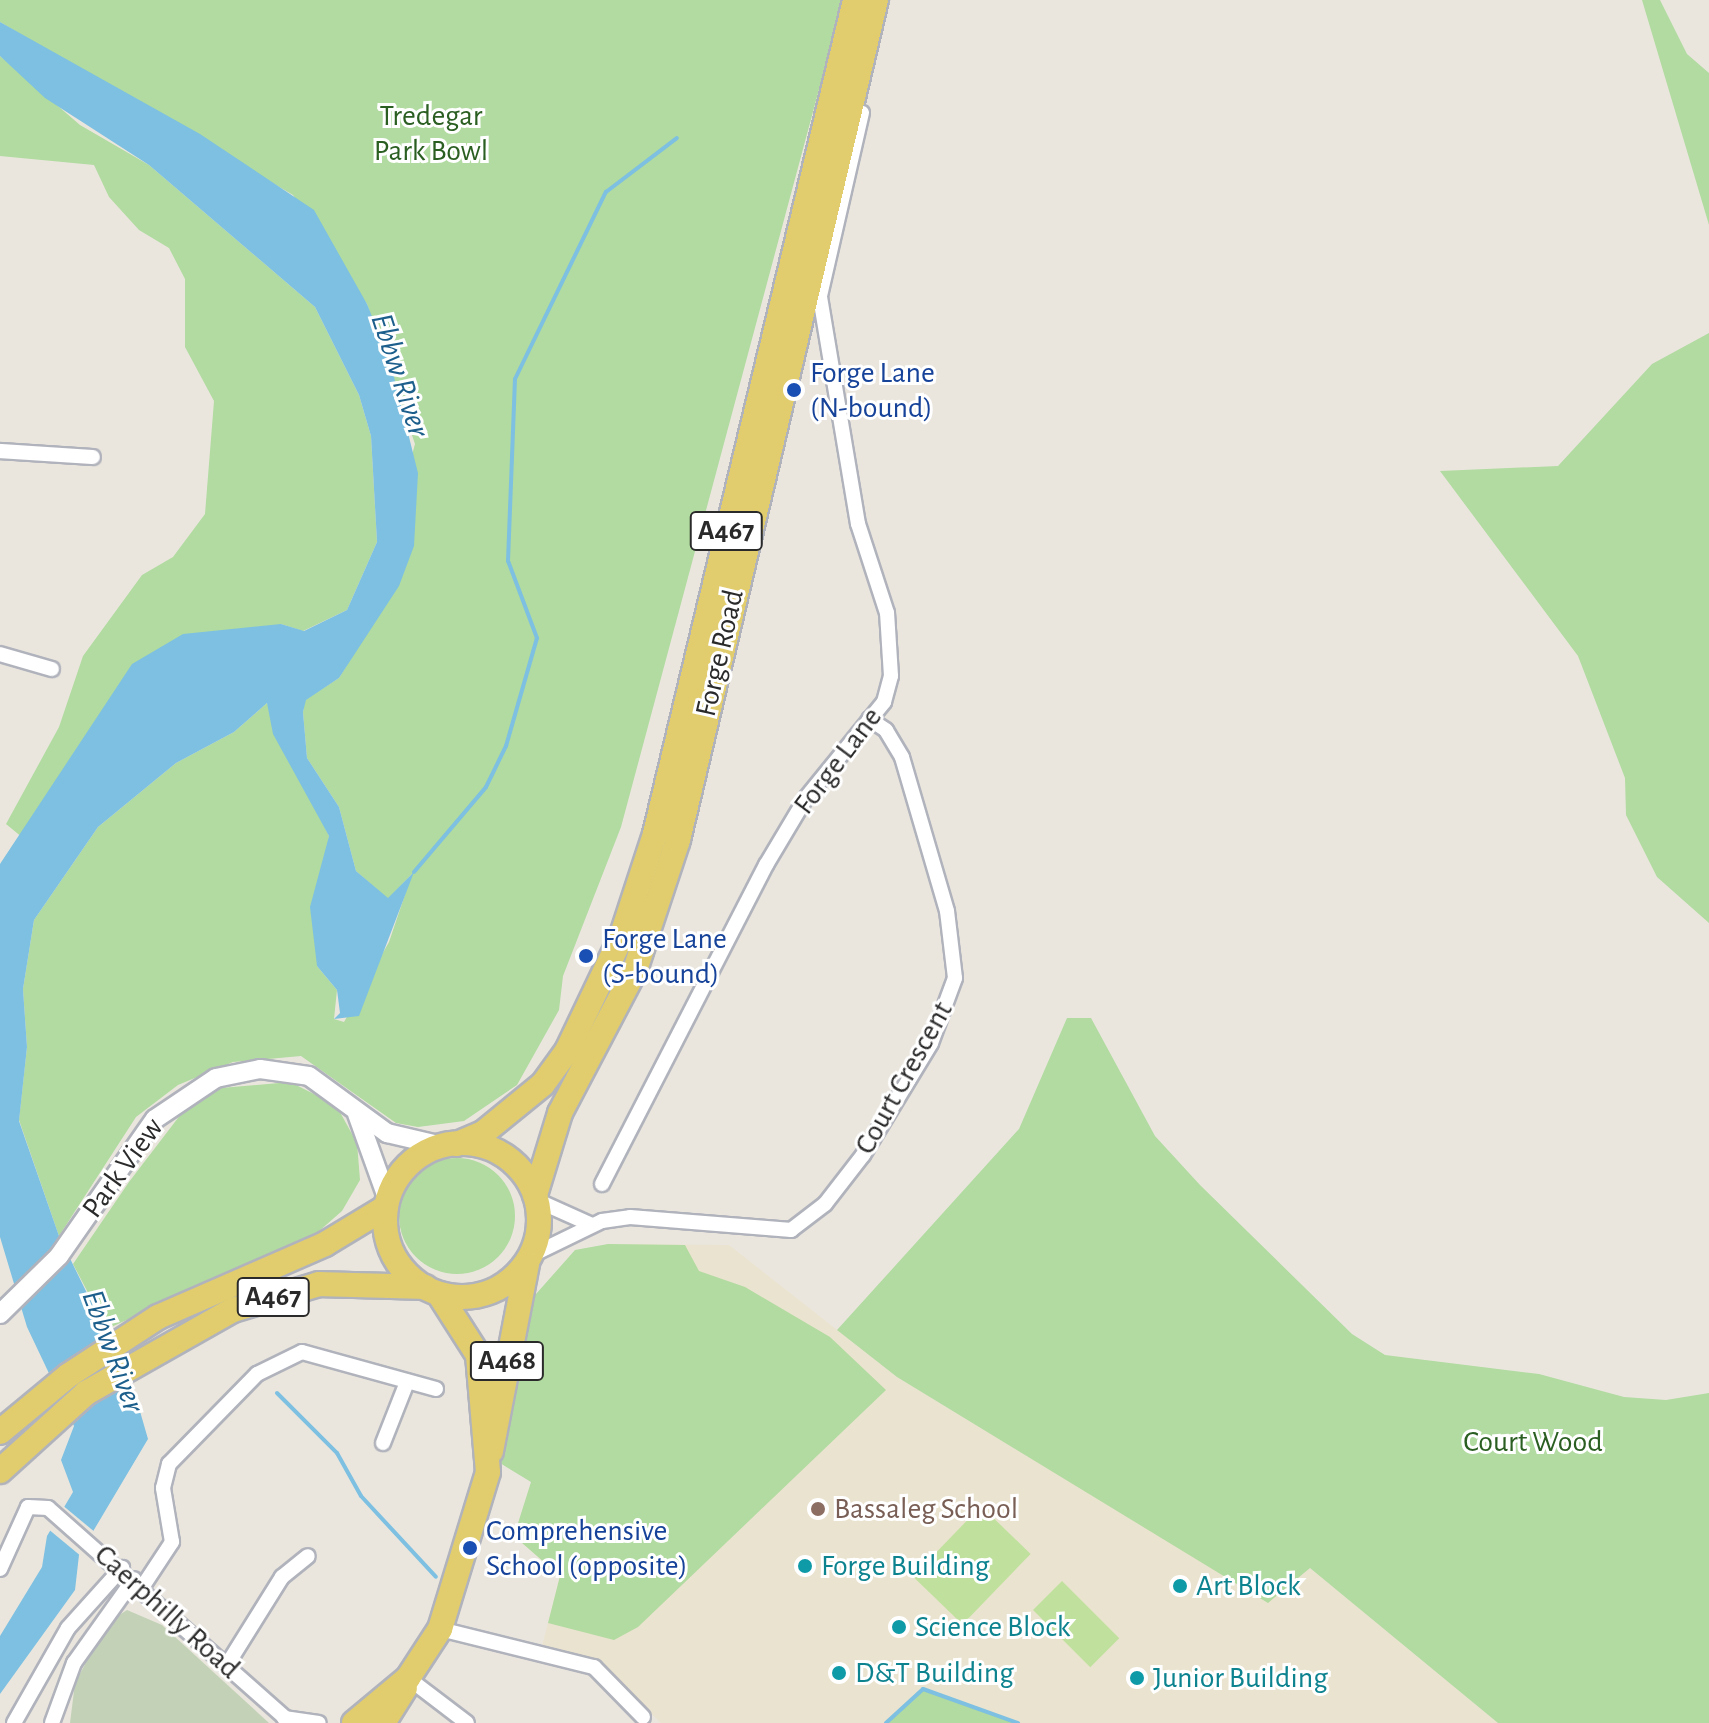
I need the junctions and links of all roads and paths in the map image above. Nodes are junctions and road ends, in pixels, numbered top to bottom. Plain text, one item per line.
1 (855, 0) edge
2 (876, 0) edge
3 (862, 113) dead end
4 (0, 451) edge
5 (93, 457) dead end
6 (0, 654) edge
7 (52, 669) dead end
8 (869, 719) junction
9 (357, 1114) junction
10 (450, 1145) junction
11 (602, 1184) dead end
12 (536, 1197) junction
13 (387, 1204) junction
14 (592, 1225) junction
15 (529, 1259) junction
16 (432, 1290) junction
17 (6, 1310) edge
18 (407, 1382) junction
19 (436, 1389) dead end
20 (0, 1432) edge
21 (383, 1443) dead end
22 (488, 1461) junction
23 (0, 1471) edge
24 (308, 1556) dead end
25 (117, 1564) junction
26 (0, 1569) edge
27 (139, 1583) junction
28 (440, 1629) junction
29 (227, 1665) junction
30 (408, 1678) junction
31 (643, 1717) dead end
32 (287, 1720) edge
33 (14, 1723) edge
34 (52, 1723) edge
35 (319, 1723) edge
36 (354, 1723) edge
37 (383, 1723) edge
38 (467, 1723) edge

1 - 10 main road, Forge Road / A467
2 - 12 main road, Forge Road / A467
3 - 8 street, Forge Lane
4 - 5 street
6 - 7 street
8 - 11 street, Forge Lane
8 - 14 street, Court Crescent
9 - 10 street, Park View
9 - 13 street
9 - 17 street, Park View
10 - 12 main road
10 - 13 main road
12 - 14 street
12 - 15 main road
13 - 16 main road
13 - 20 main road, A467
14 - 15 street, Court Crescent
15 - 16 main road
15 - 22 main road, A468
16 - 22 main road, A468
16 - 23 main road, A467
18 - 19 street
18 - 21 street
18 - 27 street
22 - 28 main road, A468
24 - 29 street
25 - 26 street, Caerphilly Road
25 - 27 street, Caerphilly Road
25 - 33 street
27 - 29 street, Caerphilly Road
27 - 34 street
28 - 30 main road, A468
28 - 31 street
29 - 32 street, Caerphilly Road
30 - 36 main road, A468
30 - 37 main road, A468
30 - 38 street
32 - 35 street, Caerphilly Road

